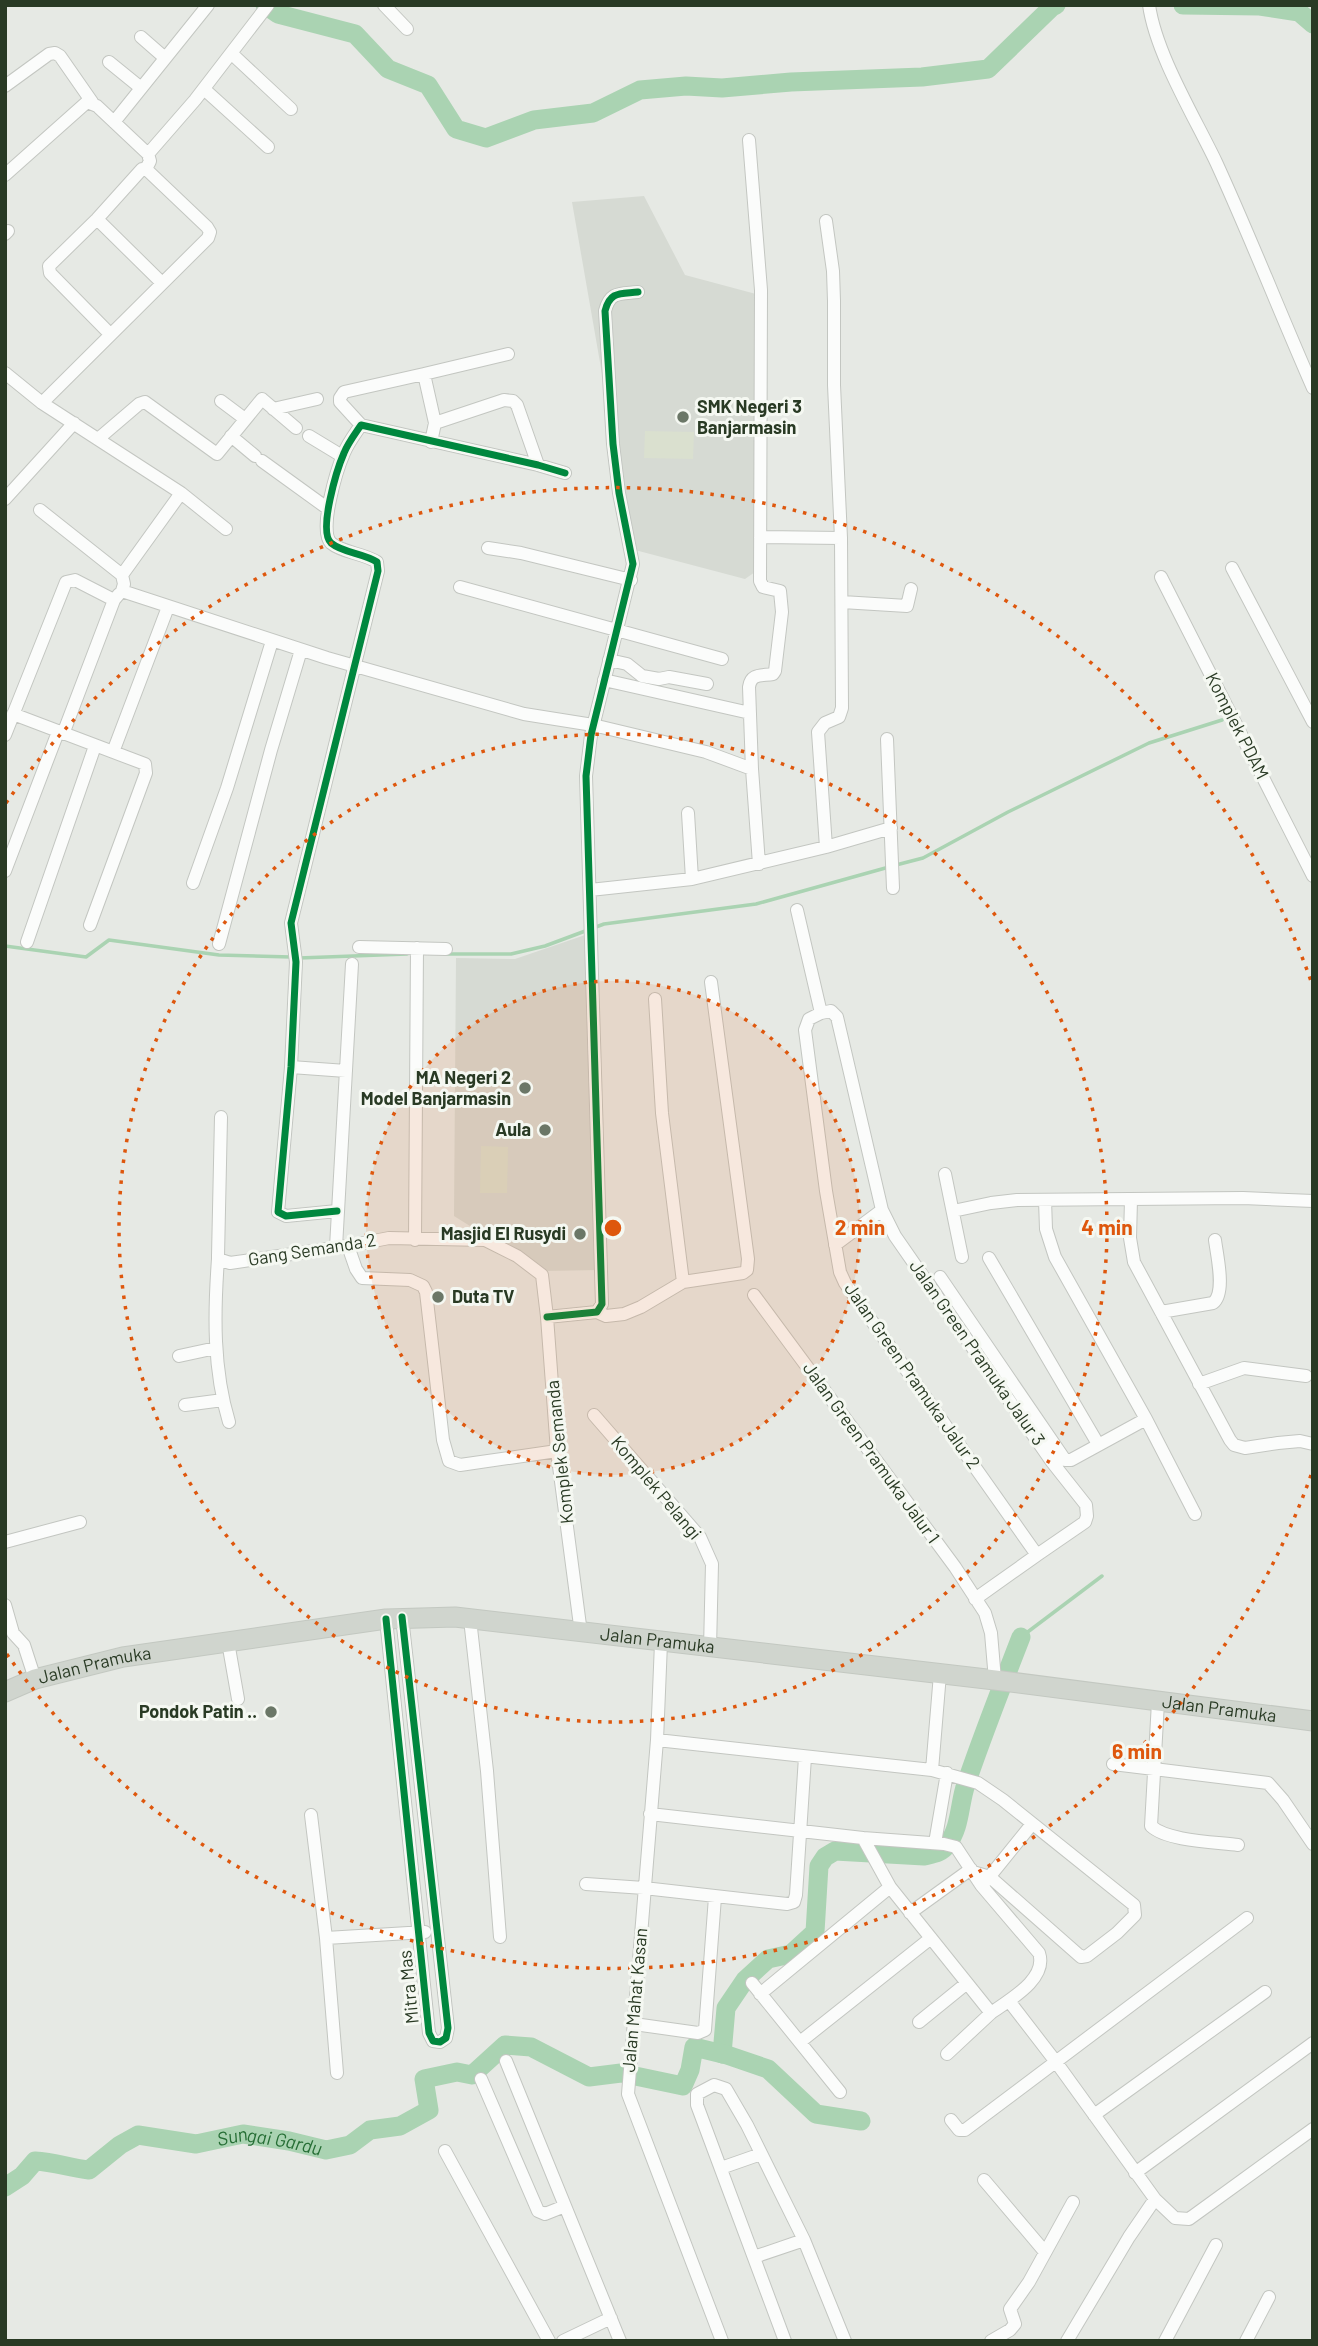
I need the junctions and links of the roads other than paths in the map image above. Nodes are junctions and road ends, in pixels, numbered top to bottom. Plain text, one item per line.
1 (208, 5) edge
2 (268, 5) edge
3 (384, 5) edge
4 (1149, 6) edge
5 (407, 29) dead end
6 (141, 37) dead end
7 (232, 53) junction
8 (165, 58) junction
9 (109, 62) dead end
10 (5, 86) edge
11 (141, 88) junction
12 (204, 89) junction
13 (92, 102) junction
14 (291, 108) dead end
15 (114, 122) junction
16 (749, 140) dead end
17 (268, 147) dead end
18 (148, 154) junction
19 (146, 169) junction
20 (5, 175) edge
21 (97, 219) junction
22 (826, 221) dead end
23 (162, 283) junction
24 (638, 292) dead end
25 (110, 334) junction
26 (508, 354) dead end
27 (5, 373) edge
28 (424, 374) junction
29 (1313, 388) edge
30 (317, 398) dead end
31 (221, 401) dead end
32 (42, 402) junction
33 (274, 409) junction
34 (245, 419) junction
35 (435, 422) junction
36 (74, 423) junction
37 (361, 425) junction
38 (296, 428) dead end
39 (231, 436) junction
40 (309, 436) dead end
41 (98, 439) junction
42 (431, 442) junction
43 (342, 456) junction
44 (538, 465) junction
45 (565, 473) dead end
46 (181, 493) junction
47 (5, 499) edge
48 (327, 508) junction
49 (40, 510) dead end
50 (226, 529) dead end
51 (760, 537) junction
52 (841, 538) junction
53 (488, 548) dead end
54 (1232, 568) dead end
55 (121, 575) junction
56 (1161, 577) dead end
57 (631, 580) junction
58 (460, 587) dead end
59 (911, 589) dead end
60 (118, 596) junction
61 (842, 602) junction
62 (168, 607) junction
63 (617, 629) junction
64 (272, 641) junction
65 (301, 650) junction
66 (722, 659) dead end
67 (609, 660) junction
68 (353, 666) junction
69 (604, 680) junction
70 (707, 684) dead end
71 (750, 713) junction
72 (13, 714) junction
73 (1313, 722) edge
74 (593, 725) junction
75 (60, 733) junction
76 (5, 735) edge
77 (887, 739) dead end
78 (95, 746) junction
79 (113, 752) junction
80 (752, 769) junction
81 (688, 813) dead end
82 (891, 828) junction
83 (826, 848) junction
84 (758, 864) junction
85 (5, 871) edge
86 (1313, 876) edge
87 (692, 879) junction
88 (193, 883) dead end
89 (893, 888) dead end
90 (590, 890) junction
91 (797, 910) dead end
92 (90, 925) dead end
93 (27, 942) dead end
94 (219, 944) dead end
95 (359, 947) dead end
96 (446, 949) dead end
97 (417, 953) junction
98 (352, 964) dead end
99 (711, 982) dead end
100 (655, 999) dead end
101 (821, 1013) junction
102 (291, 1067) junction
103 (346, 1071) junction
104 (221, 1117) dead end
105 (944, 1174) dead end
106 (1045, 1200) junction
107 (1131, 1200) junction
108 (1313, 1201) edge
109 (882, 1210) junction
110 (337, 1211) junction
111 (953, 1211) junction
112 (415, 1240) junction
113 (1215, 1240) dead end
114 (835, 1245) junction
115 (342, 1247) junction
116 (962, 1257) dead end
117 (989, 1258) dead end
118 (218, 1259) junction
119 (540, 1272) joint
120 (940, 1277) dead end
121 (683, 1282) junction
122 (754, 1295) dead end
123 (597, 1312) junction
124 (1161, 1312) junction
125 (547, 1317) junction
126 (216, 1348) junction
127 (179, 1356) dead end
128 (1306, 1376) dead end
129 (1199, 1384) junction
130 (223, 1400) junction
131 (185, 1405) dead end
132 (594, 1415) dead end
133 (1146, 1419) junction
134 (229, 1422) dead end
135 (1098, 1444) junction
136 (1313, 1444) edge
137 (557, 1451) junction
138 (1195, 1514) dead end
139 (80, 1522) dead end
140 (5, 1542) edge
141 (1037, 1555) junction
142 (975, 1599) junction
143 (5, 1605) edge
144 (394, 1618) junction
145 (470, 1619) junction
146 (581, 1633) junction
147 (228, 1642) junction
148 (661, 1643) junction
149 (709, 1648) junction
150 (940, 1674) junction
151 (35, 1679) junction
152 (998, 1681) junction
153 (5, 1692) edge
154 (238, 1699) dead end
155 (1158, 1702) junction
156 (1313, 1721) edge
157 (657, 1740) junction
158 (805, 1757) junction
159 (1113, 1764) dead end
160 (932, 1770) junction
161 (1155, 1770) junction
162 (952, 1775) junction
163 (422, 1804) junction
164 (407, 1805) junction
165 (650, 1814) junction
166 (312, 1815) dead end
167 (1031, 1824) junction
168 (800, 1831) junction
169 (1313, 1844) edge
170 (943, 1845) junction
171 (1238, 1845) dead end
172 (867, 1847) junction
173 (972, 1870) junction
174 (986, 1881) junction
175 (586, 1884) dead end
176 (890, 1887) junction
177 (644, 1888) junction
178 (715, 1897) junction
179 (910, 1913) junction
180 (1247, 1917) dead end
181 (419, 1932) junction
182 (436, 1932) junction
183 (500, 1937) dead end
184 (326, 1938) junction
185 (931, 1938) junction
186 (752, 1983) dead end
187 (967, 1983) junction
188 (1265, 1992) dead end
189 (760, 1994) junction
190 (1009, 2001) junction
191 (991, 2014) junction
192 (919, 2022) dead end
193 (634, 2024) junction
194 (800, 2042) junction
195 (1313, 2043) edge
196 (947, 2054) dead end
197 (506, 2061) dead end
198 (1056, 2062) junction
199 (337, 2073) dead end
200 (481, 2079) dead end
201 (841, 2092) dead end
202 (1094, 2115) junction
203 (951, 2120) dead end
204 (1313, 2129) edge
205 (445, 2151) dead end
206 (761, 2154) junction
207 (721, 2168) junction
208 (1135, 2173) junction
209 (984, 2180) dead end
210 (1155, 2199) junction
211 (1073, 2202) dead end
212 (565, 2206) junction
213 (804, 2240) junction
214 (1216, 2245) dead end
215 (1045, 2252) junction
216 (754, 2257) junction
217 (1269, 2297) dead end
218 (611, 2318) junction
219 (549, 2341) edge
220 (563, 2341) edge
221 (620, 2341) edge
222 (722, 2341) edge
223 (785, 2341) edge
224 (845, 2341) edge
225 (991, 2341) edge
226 (1067, 2341) edge
227 (1165, 2341) edge
228 (1246, 2341) edge

1 - 8 street
2 - 7 street
3 - 5 street
4 - 29 street
6 - 8 street
7 - 12 street
7 - 14 street
8 - 11 street
9 - 11 street
10 - 13 street
11 - 15 street
12 - 17 street
12 - 18 street
13 - 15 street
13 - 20 street
15 - 18 street
16 - 51 street
18 - 19 street
19 - 21 street
19 - 23 street
21 - 23 street
21 - 25 street
22 - 52 street
23 - 25 street
24 - 57 street
25 - 32 street
26 - 28 street
27 - 32 street
28 - 35 street
28 - 37 street
30 - 33 street
31 - 34 street
32 - 36 street
33 - 34 street
33 - 38 street
34 - 39 street
35 - 42 street
35 - 44 street
36 - 41 street
36 - 47 street
37 - 42 street
37 - 43 street
39 - 41 street
39 - 48 street
40 - 43 street
41 - 46 street
42 - 44 street
43 - 48 street
44 - 45 street
46 - 50 street
46 - 55 street
48 - 68 street
49 - 55 street
51 - 52 street
51 - 71 street
52 - 61 street
53 - 57 street
54 - 73 street
55 - 60 street
56 - 86 street, Komplek PDAM
57 - 63 street
58 - 63 street
59 - 61 street
60 - 62 street
60 - 72 street
60 - 75 street
61 - 83 street
62 - 64 street
62 - 79 street
63 - 66 street
63 - 67 street
64 - 65 street
64 - 88 street
65 - 68 street
65 - 94 street
67 - 69 street
67 - 70 street
68 - 74 street
68 - 102 street
69 - 71 street
69 - 74 street
71 - 80 street
72 - 75 street
72 - 76 street
74 - 80 street
74 - 90 street
75 - 78 street
75 - 85 street
77 - 82 street
78 - 79 street
78 - 93 street
79 - 92 street
80 - 84 street
81 - 87 street
82 - 83 street
82 - 89 street
83 - 84 street
84 - 87 street
87 - 90 street
90 - 123 street
91 - 101 street
95 - 97 street
96 - 97 street
97 - 112 street
98 - 103 street
99 - 121 street
100 - 121 street
101 - 109 street, Jalan Green Pramuka Jalur 3
101 - 114 street, Jalan Green Pramuka Jalur 2
102 - 103 street
102 - 110 street
103 - 110 street
104 - 118 street
105 - 111 street
106 - 107 street
106 - 111 street
106 - 133 street
107 - 108 street
107 - 124 street
109 - 114 street
109 - 141 street, Jalan Green Pramuka Jalur 3
110 - 115 street
111 - 116 street
112 - 115 street, Gang Semanda 2
112 - 119 street, Gang Semanda 2
113 - 124 street
114 - 141 street, Jalan Green Pramuka Jalur 2
115 - 118 street, Gang Semanda 2
115 - 137 street
117 - 135 street
118 - 126 street
119 - 125 street, Komplek Semanda
120 - 135 street
121 - 123 street
122 - 142 street, Jalan Green Pramuka Jalur 1
123 - 125 street
124 - 129 street
125 - 137 street, Komplek Semanda
126 - 127 street
126 - 130 street
128 - 129 street
129 - 136 street
130 - 131 street
130 - 134 street
132 - 149 street, Komplek Pelangi
133 - 135 street
133 - 138 street
137 - 146 street, Komplek Semanda
139 - 140 street
141 - 142 street
142 - 152 street, Jalan Green Pramuka Jalur 1
143 - 151 street
144 - 145 main road, Jalan Pramuka
144 - 147 main road, Jalan Pramuka
144 - 163 street, Mitra Mas
144 - 164 street, Mitra Mas
145 - 146 main road, Jalan Pramuka
145 - 183 street
146 - 148 main road, Jalan Pramuka
147 - 151 main road, Jalan Pramuka
147 - 154 street
148 - 149 main road, Jalan Pramuka
148 - 157 street, Jalan Mahat Kasan
149 - 150 main road, Jalan Pramuka
150 - 152 main road, Jalan Pramuka
150 - 160 street
151 - 153 main road, Jalan Pramuka
152 - 155 main road, Jalan Pramuka
155 - 156 main road, Jalan Pramuka
155 - 161 street
157 - 158 street
157 - 165 street, Jalan Mahat Kasan
158 - 160 street
158 - 168 street
159 - 161 street
160 - 162 street
161 - 169 street
161 - 171 street
162 - 167 street
162 - 170 street
163 - 164 street
163 - 182 street, Mitra Mas
164 - 181 street, Mitra Mas
165 - 168 street
165 - 177 street, Jalan Mahat Kasan
166 - 184 street
167 - 174 street
167 - 174 street
168 - 172 street
168 - 178 street
170 - 172 street
170 - 173 street
172 - 176 street
173 - 174 street
173 - 179 street
174 - 190 street
175 - 177 street
176 - 179 street
176 - 189 street
177 - 178 street
177 - 193 street, Jalan Mahat Kasan
178 - 193 street
179 - 185 street
180 - 198 street
181 - 182 street
181 - 182 street, Mitra Mas
181 - 184 street
184 - 199 street
185 - 187 street
185 - 194 street
186 - 189 street
187 - 191 street
187 - 192 street
188 - 202 street
189 - 194 street
190 - 191 street
190 - 198 street
191 - 196 street
193 - 222 street, Jalan Mahat Kasan
194 - 201 street
195 - 208 street
197 - 212 street
198 - 202 street
198 - 203 street
200 - 212 street
202 - 208 street
204 - 210 street
205 - 219 street
206 - 207 street
206 - 207 street
206 - 213 street
207 - 216 street
208 - 210 street
209 - 215 street
210 - 226 street
211 - 215 street
212 - 218 street
213 - 216 street
213 - 224 street
214 - 227 street
215 - 225 street
216 - 223 street
217 - 228 street
218 - 220 street
218 - 221 street

